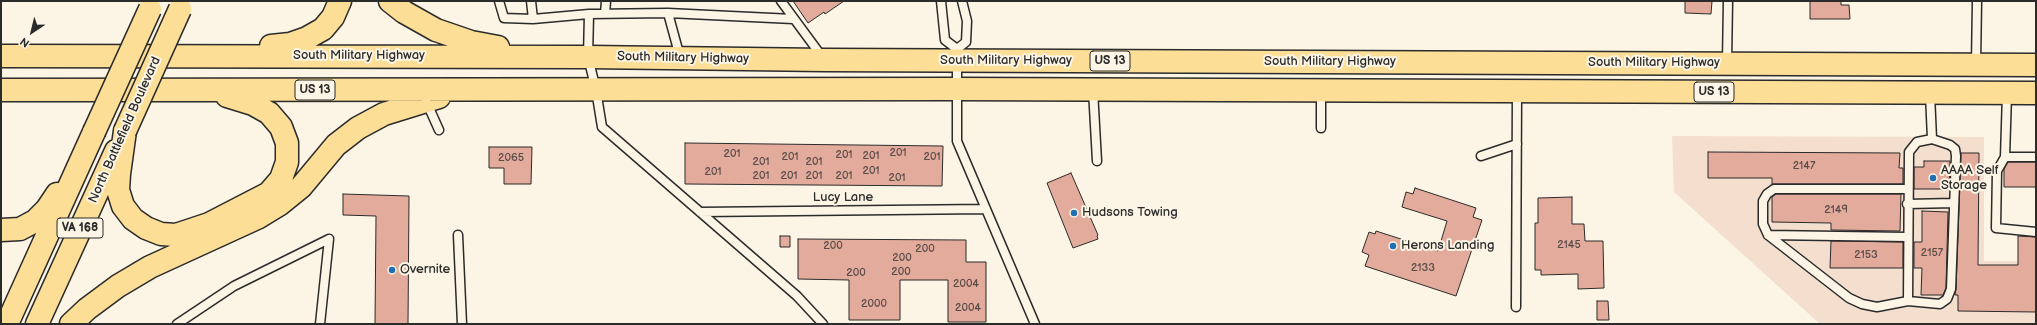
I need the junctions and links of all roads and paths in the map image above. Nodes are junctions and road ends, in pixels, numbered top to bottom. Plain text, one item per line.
1 (340, 1) edge
2 (390, 1) edge
3 (499, 1) edge
4 (531, 1) edge
5 (606, 1) edge
6 (781, 1) edge
7 (941, 1) edge
8 (962, 1) edge
9 (1728, 1) edge
10 (1977, 1) edge
11 (152, 4) edge
12 (182, 5) edge
13 (668, 13) junction
14 (589, 14) junction
15 (605, 14) junction
16 (533, 19) junction
17 (793, 19) junction
18 (1, 40) edge
19 (957, 54) junction
20 (1, 56) edge
21 (105, 56) junction
22 (184, 56) junction
23 (588, 57) junction
24 (681, 58) junction
25 (825, 60) junction
26 (1727, 64) junction
27 (1976, 64) junction
28 (2036, 65) edge
29 (89, 89) junction
30 (168, 89) junction
31 (956, 89) junction
32 (1093, 89) junction
33 (1, 90) edge
34 (461, 90) junction
35 (596, 90) junction
36 (1322, 90) junction
37 (1517, 91) junction
38 (1930, 93) junction
39 (2007, 93) junction
40 (2036, 93) edge
41 (1, 97) edge
42 (425, 101) junction
43 (1321, 128) dead end
44 (439, 130) dead end
45 (125, 131) junction
46 (94, 132) junction
47 (1932, 139) junction
48 (1517, 144) junction
49 (1481, 156) dead end
50 (2005, 157) junction
51 (2036, 157) edge
52 (1097, 161) dead end
53 (1907, 189) junction
54 (1954, 203) junction
55 (1907, 204) junction
56 (986, 209) junction
57 (700, 212) junction
58 (1, 230) edge
59 (2036, 232) edge
60 (458, 235) dead end
61 (1768, 235) junction
62 (1907, 237) junction
63 (1908, 301) junction
64 (1516, 307) dead end
65 (7, 324) edge
66 (37, 324) edge
67 (71, 324) edge
68 (177, 324) edge
69 (320, 324) edge
70 (462, 324) edge
71 (823, 324) edge
72 (1035, 324) edge

1 - 22 main road
2 - 23 main road
3 - 16 lane
4 - 16 lane
5 - 15 lane
6 - 17 lane
7 - 19 lane
8 - 19 lane
9 - 26 lane
10 - 27 lane
11 - 46 main road, North Battlefield Boulevard / VA 168, bridge
12 - 45 main road, North Battlefield Boulevard / VA 168, bridge
13 - 15 lane
13 - 17 lane
13 - 24 lane
14 - 15 lane
14 - 16 lane
14 - 23 lane
17 - 25 lane
18 - 21 main road
19 - 25 main road, South Military Highway / US 13
19 - 26 main road, South Military Highway / US 13
19 - 31 lane
20 - 21 main road, South Military Highway / US 13
21 - 22 main road, South Military Highway / US 13
22 - 23 main road, South Military Highway / US 13
23 - 24 main road, South Military Highway / US 13
23 - 35 lane
24 - 25 main road, South Military Highway / US 13
26 - 27 main road, South Military Highway / US 13
27 - 28 main road, South Military Highway / US 13
29 - 30 main road, US 13
29 - 33 main road, US 13
29 - 41 main road
30 - 34 main road, US 13
30 - 45 main road
31 - 32 main road, US 13
31 - 35 main road, US 13
31 - 56 lane
32 - 36 main road, US 13
32 - 52 lane
34 - 35 main road, US 13
34 - 42 main road
35 - 57 lane
36 - 37 main road, US 13
36 - 43 lane
37 - 38 main road, US 13
37 - 48 lane
38 - 39 main road, US 13
38 - 47 lane
39 - 40 main road, US 13
39 - 50 lane
42 - 44 lane
42 - 67 main road
45 - 66 main road, North Battlefield Boulevard / VA 168
46 - 58 main road
46 - 65 main road, North Battlefield Boulevard / VA 168
47 - 53 lane
47 - 54 lane
48 - 49 lane
48 - 64 lane
50 - 51 lane
50 - 59 lane
53 - 55 lane
53 - 61 lane
54 - 55 lane
54 - 63 lane
55 - 62 lane
56 - 57 lane, Lucy Lane
56 - 72 lane
57 - 71 lane
60 - 70 lane
61 - 62 lane
61 - 63 lane
62 - 63 lane
68 - 69 lane

